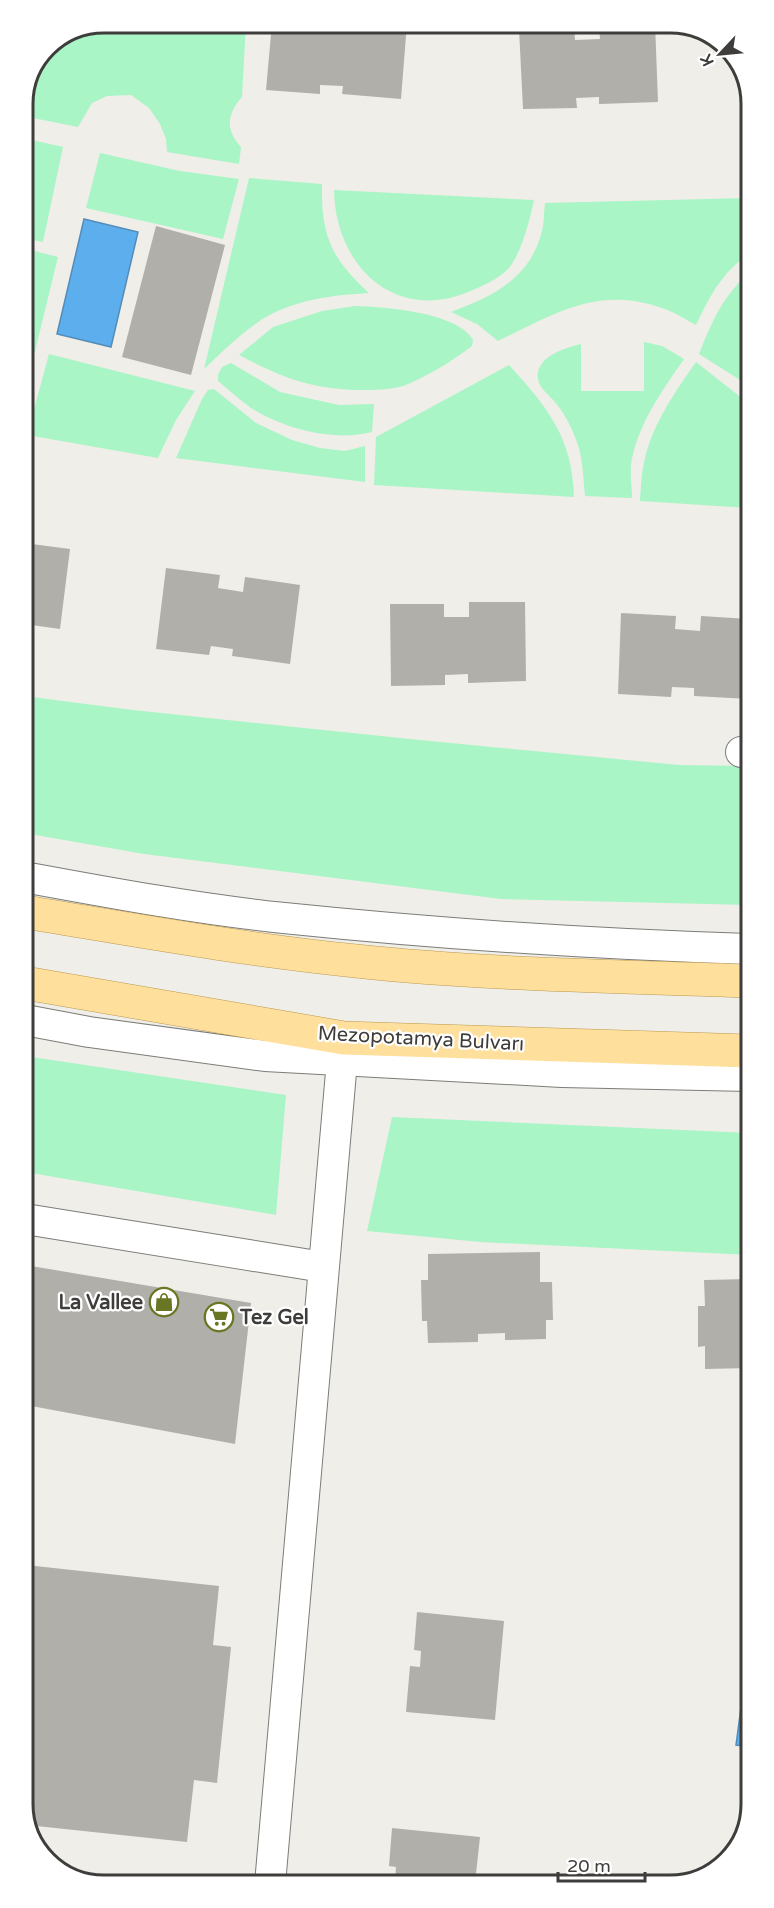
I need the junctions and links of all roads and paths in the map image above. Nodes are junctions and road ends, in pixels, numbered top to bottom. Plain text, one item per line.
1 (33, 879) edge
2 (33, 913) edge
3 (741, 949) edge
4 (741, 981) edge
5 (33, 986) edge
6 (33, 1022) edge
7 (342, 1050) junction
8 (741, 1052) edge
9 (741, 1076) edge
10 (33, 1220) edge
11 (323, 1267) junction
12 (271, 1875) edge

1 - 3 street
2 - 4 main road
5 - 7 main road, Mezopotamya Bulvarı
6 - 7 street
7 - 8 main road, Mezopotamya Bulvarı
7 - 9 street
7 - 11 street
10 - 11 street
11 - 12 street

